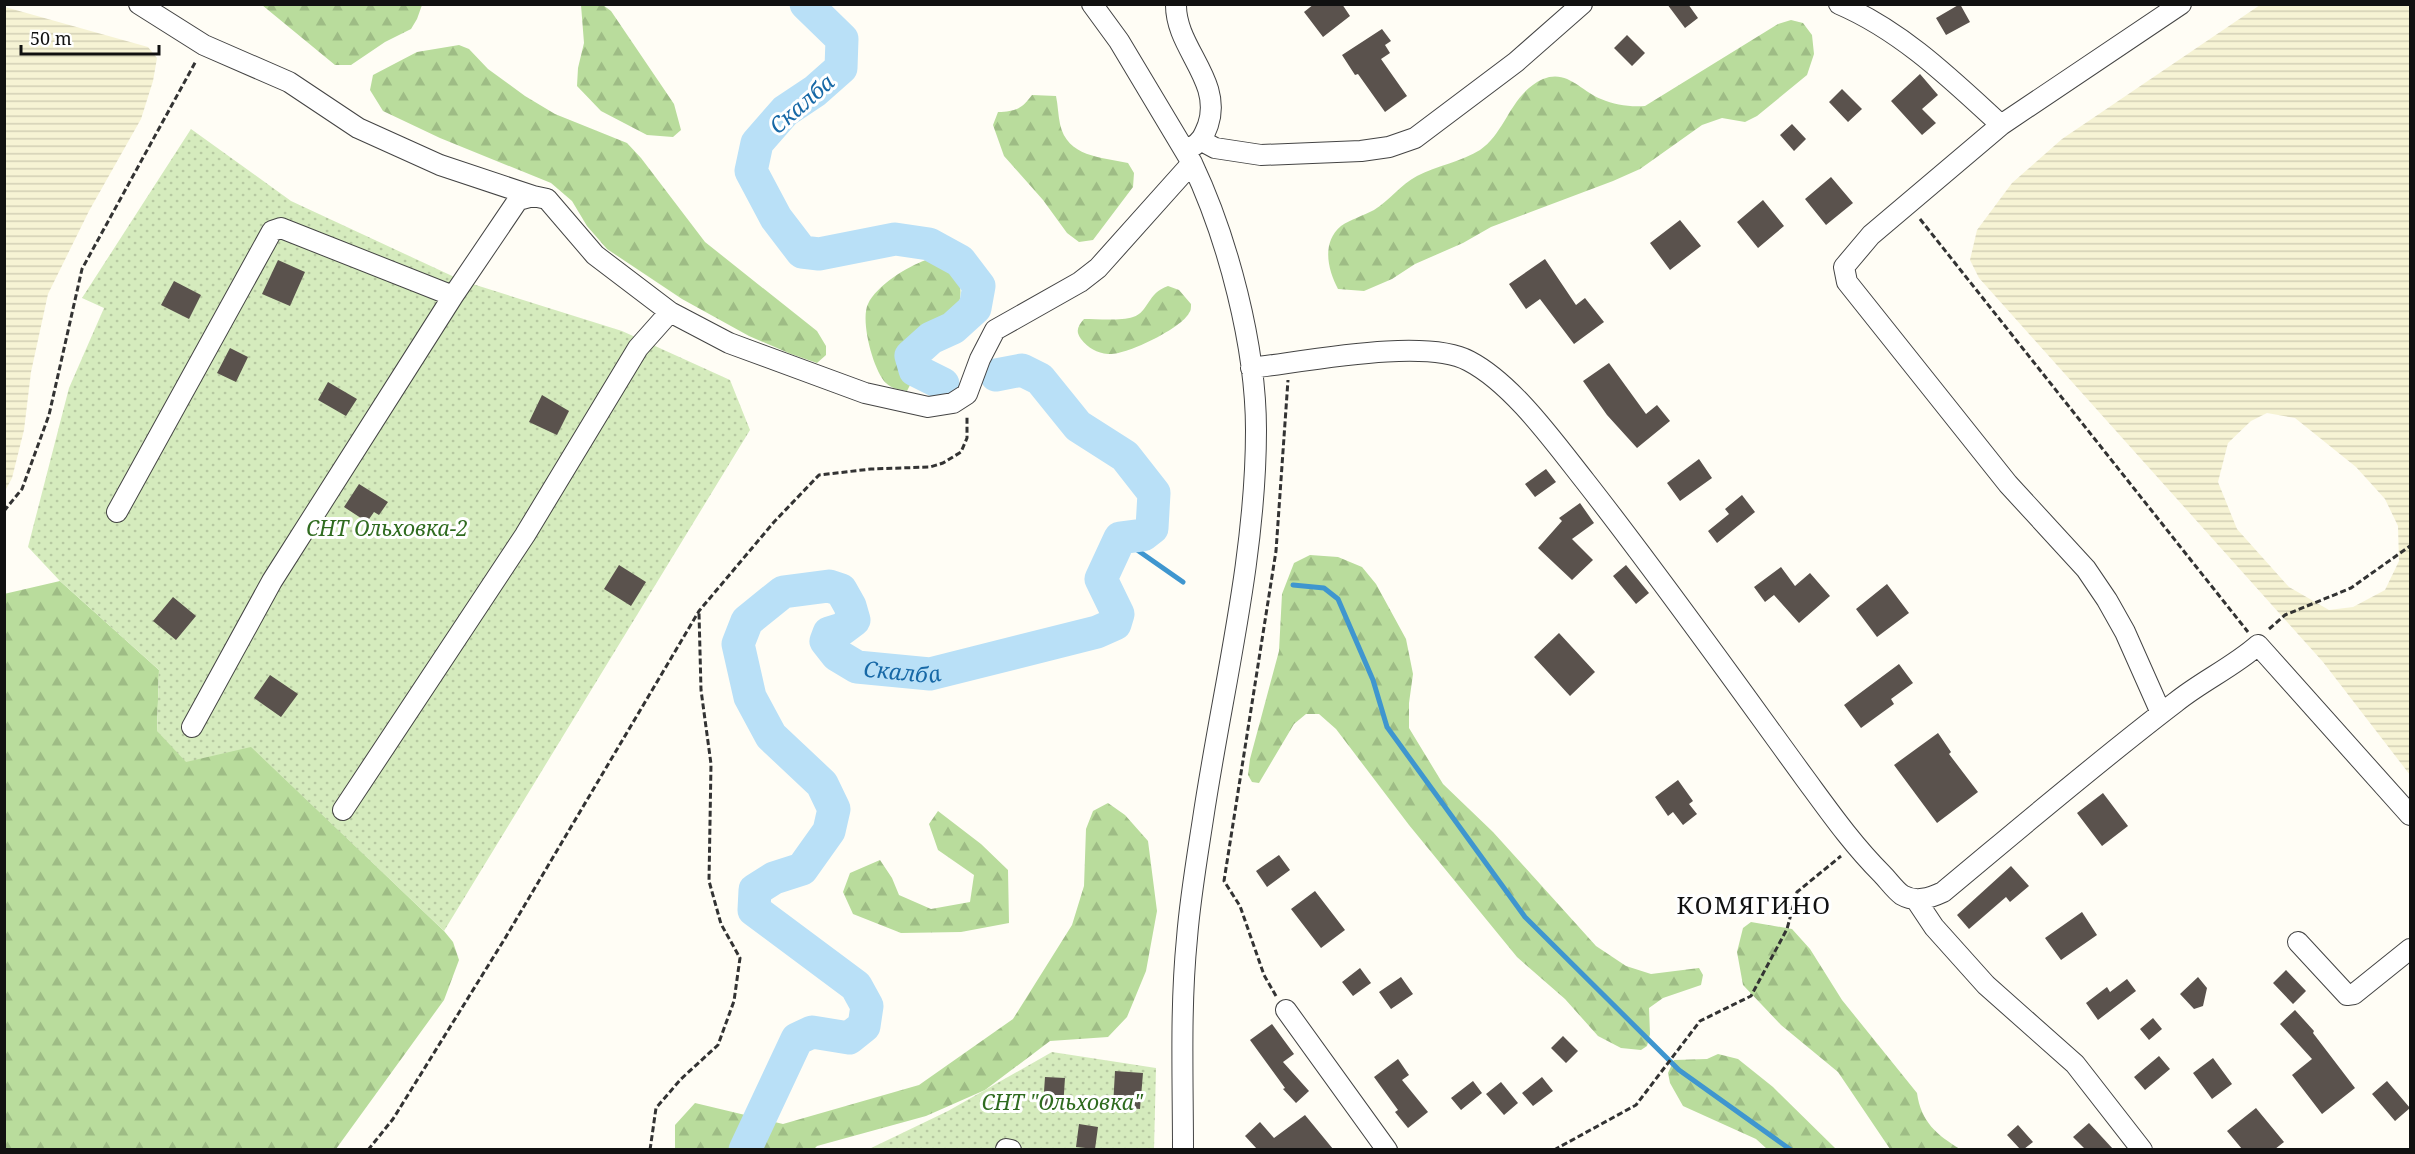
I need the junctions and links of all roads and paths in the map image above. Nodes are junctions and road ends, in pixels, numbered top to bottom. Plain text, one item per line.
1 (139, 4) edge
2 (1092, 4) edge
3 (1176, 4) edge
4 (1582, 4) edge
5 (1839, 4) edge
6 (2181, 4) edge
7 (204, 45) junction
8 (2001, 125) junction
9 (1202, 141) junction
10 (1189, 157) junction
11 (533, 196) junction
12 (1908, 203) junction
13 (458, 289) junction
14 (670, 312) junction
15 (1290, 364) junction
16 (1251, 368) junction
17 (967, 394) junction
18 (4, 511) edge
19 (117, 512) dead end
20 (2410, 546) edge
21 (699, 611) junction
22 (2258, 645) junction
23 (2161, 713) junction
24 (192, 727) dead end
25 (343, 810) dead end
26 (2410, 815) edge
27 (1854, 846) junction
28 (1916, 900) junction
29 (2298, 942) dead end
30 (2410, 949) edge
31 (1286, 1010) joint
32 (368, 1149) edge
33 (650, 1149) edge
34 (1183, 1149) edge
35 (1387, 1149) edge
36 (1554, 1149) edge
37 (2142, 1149) edge

1 - 7 street
2 - 10 street
3 - 9 street
4 - 9 street
5 - 8 street
6 - 8 street
7 - 11 street
7 - 18 path
8 - 12 street
9 - 10 street
10 - 16 street
10 - 17 street
11 - 13 street
11 - 14 street
12 - 22 path
12 - 23 street
13 - 19 street
13 - 24 street
14 - 17 street
14 - 25 street
15 - 16 street
15 - 27 street
15 - 31 path
16 - 34 street
17 - 21 path
20 - 22 path
21 - 32 path
21 - 33 path
22 - 23 street
22 - 26 street
23 - 28 street
27 - 28 street
27 - 36 path
28 - 37 street
29 - 30 street
31 - 35 street

